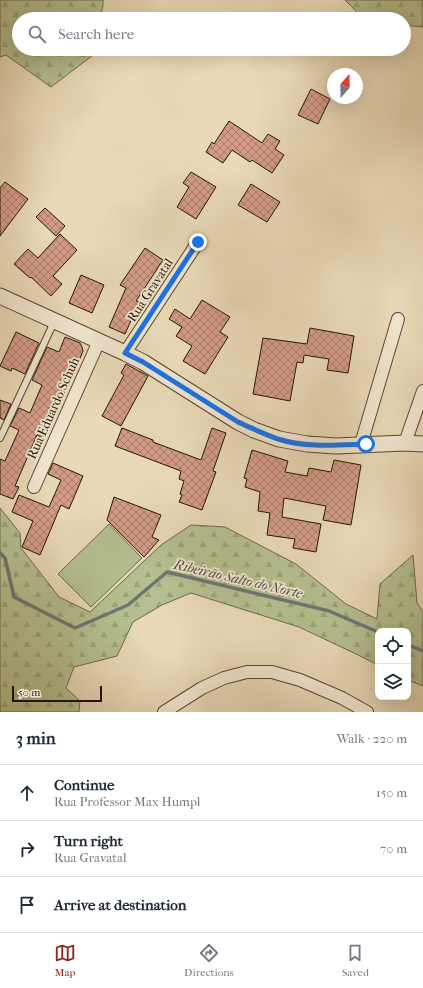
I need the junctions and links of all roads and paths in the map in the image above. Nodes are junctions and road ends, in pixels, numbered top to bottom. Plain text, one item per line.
1 (198, 242) dead end
2 (0, 296) edge
3 (398, 319) dead end
4 (55, 320) junction
5 (99, 341) junction
6 (125, 353) junction
7 (423, 390) edge
8 (0, 438) edge
9 (405, 443) junction
10 (361, 444) junction
11 (423, 444) edge
12 (34, 487) dead end
13 (164, 712) edge
14 (367, 712) edge

1 - 6 street, Rua Gravatal
2 - 4 street
3 - 10 street
4 - 5 street
4 - 8 lane
5 - 6 street
5 - 12 street, Rua Eduardo Schuh
6 - 10 street
7 - 9 street
9 - 10 street
9 - 11 street
13 - 14 street

